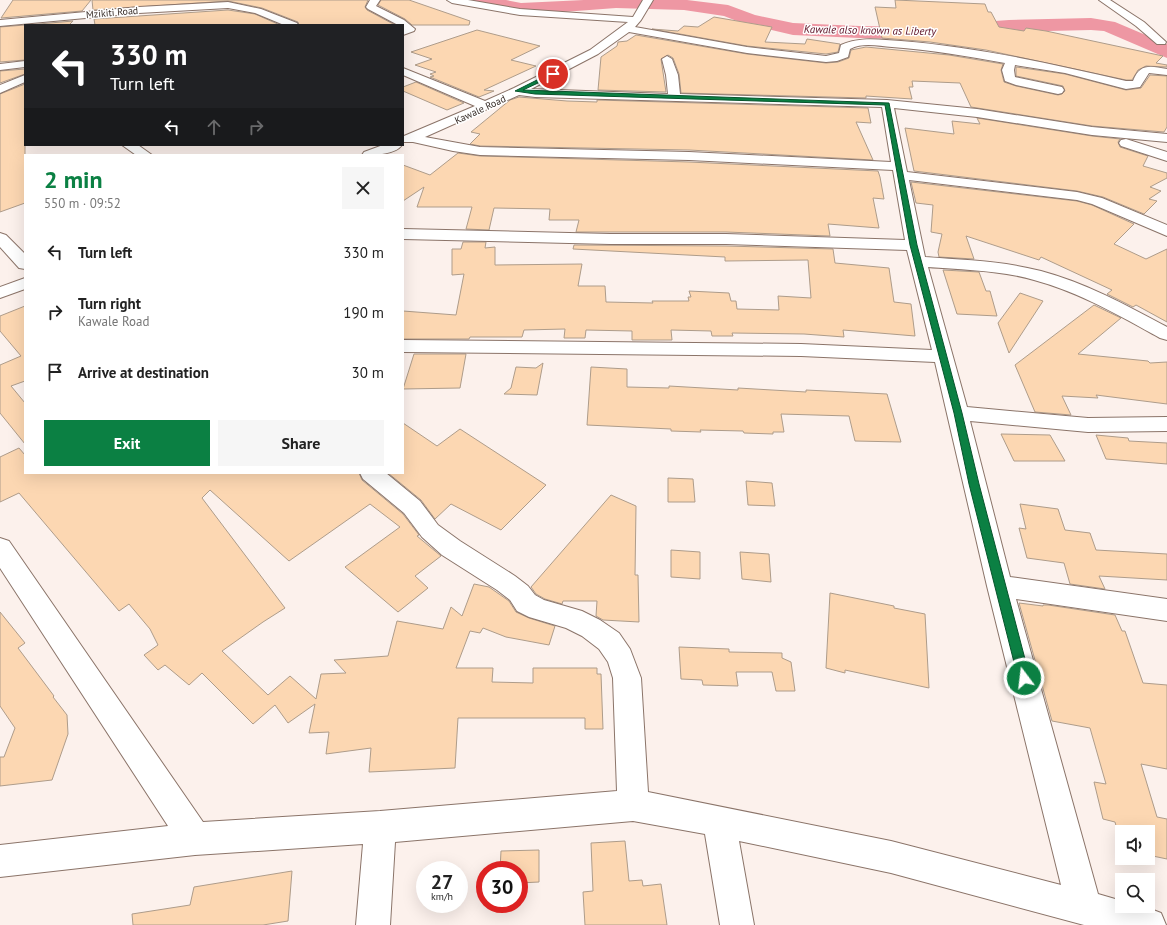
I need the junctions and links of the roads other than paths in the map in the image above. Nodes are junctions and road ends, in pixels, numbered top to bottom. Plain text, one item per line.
1 (374, 0) edge
2 (452, 0) edge
3 (1104, 0) edge
4 (646, 4) edge
5 (196, 6) junction
6 (167, 19) dead end
7 (636, 20) junction
8 (0, 23) edge
9 (290, 24) edge
10 (404, 32) edge
11 (624, 32) junction
12 (605, 33) dead end
13 (1161, 42) dead end
14 (667, 58) dead end
15 (1011, 61) junction
16 (24, 64) edge
17 (0, 67) edge
18 (404, 71) edge
19 (1167, 72) edge
20 (24, 79) edge
21 (0, 90) edge
22 (1058, 90) dead end
23 (518, 91) junction
24 (674, 97) junction
25 (887, 104) junction
26 (486, 106) junction
27 (1092, 131) junction
28 (1167, 138) edge
29 (408, 140) edge
30 (131, 146) edge
31 (391, 146) edge
32 (367, 152) edge
33 (143, 154) edge
34 (1167, 157) edge
35 (899, 170) junction
36 (1167, 231) edge
37 (404, 234) edge
38 (0, 238) edge
39 (916, 253) junction
40 (24, 263) edge
41 (24, 284) edge
42 (0, 293) edge
43 (1167, 334) edge
44 (404, 346) edge
45 (942, 356) junction
46 (958, 413) junction
47 (1167, 424) edge
48 (372, 474) edge
49 (0, 548) edge
50 (1000, 586) junction
51 (1167, 610) edge
52 (633, 805) junction
53 (718, 821) junction
54 (380, 827) junction
55 (195, 839) junction
56 (0, 861) edge
57 (1084, 907) junction
58 (373, 925) edge
59 (737, 925) edge
60 (1149, 925) edge

1 - 10 street
2 - 7 street
3 - 13 street
4 - 7 street, Kawale Road
5 - 6 street
5 - 8 street, Mzikiti Road
5 - 9 street, Mzikiti Road
7 - 11 street, Kawale Road
11 - 12 street
11 - 15 street
11 - 23 street, Kawale Road
14 - 24 street
15 - 19 street
15 - 22 street
16 - 17 street
18 - 26 street
20 - 21 street
23 - 24 street
23 - 26 street, Kawale Road
24 - 25 street
25 - 27 street
25 - 35 street
26 - 29 street, Kawale Road
27 - 28 street
27 - 34 street
29 - 35 street
30 - 33 street
31 - 32 street
35 - 36 street
35 - 39 street
37 - 39 street
38 - 40 street
39 - 43 street
39 - 45 street
41 - 42 street
44 - 45 street
45 - 46 street
46 - 47 street
46 - 50 street
48 - 52 street
49 - 55 street
50 - 51 street
50 - 57 street
52 - 53 street
52 - 54 street
53 - 57 street
53 - 59 street
54 - 55 street
54 - 58 street
55 - 56 street
57 - 60 street

